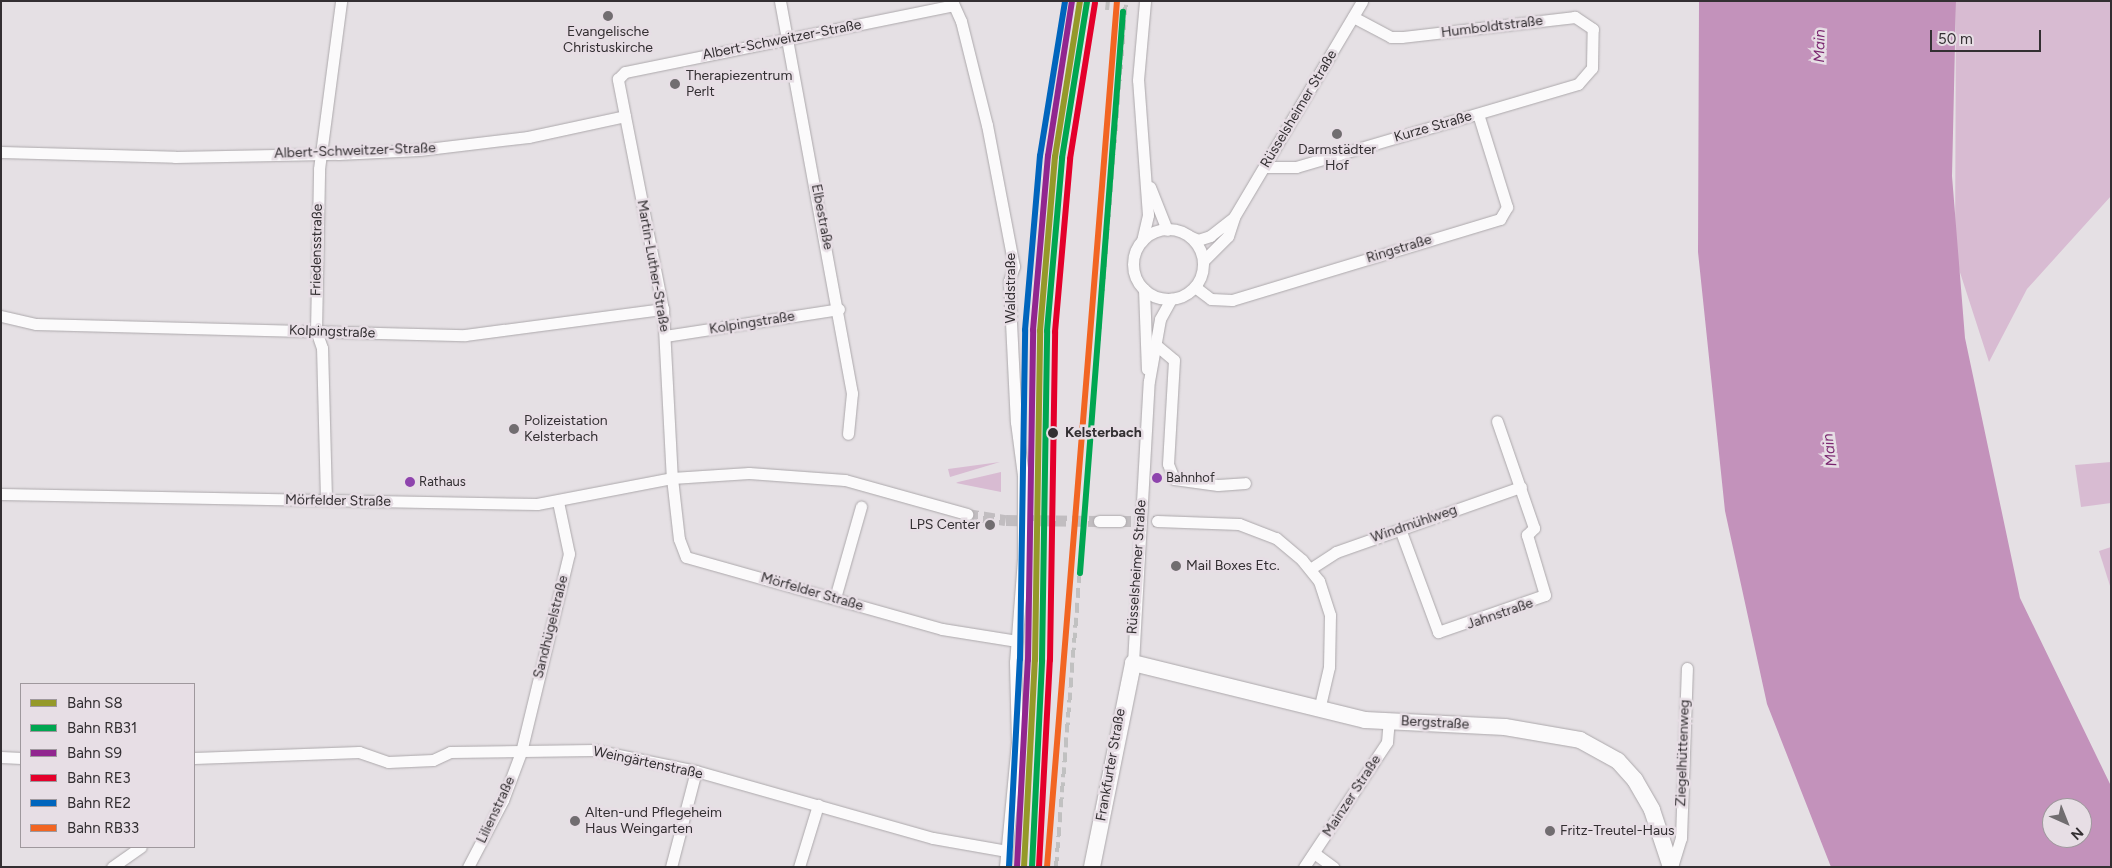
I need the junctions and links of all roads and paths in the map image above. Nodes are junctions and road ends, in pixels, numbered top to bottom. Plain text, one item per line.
1 (341, 1) edge
2 (780, 1) edge
3 (1145, 1) edge
4 (1362, 1) edge
5 (952, 3) edge
6 (1353, 17) junction
7 (788, 39) junction
8 (1592, 68) joint
9 (1478, 114) junction
10 (625, 116) junction
11 (1, 152) edge
12 (321, 153) junction
13 (1265, 167) junction
14 (1147, 181) junction
15 (1234, 217) junction
16 (1167, 230) junction
17 (1189, 236) junction
18 (1142, 241) junction
19 (1203, 261) junction
20 (1195, 287) junction
21 (1144, 290) junction
22 (1171, 299) junction
23 (663, 309) junction
24 (839, 309) junction
25 (1, 316) edge
26 (316, 331) junction
27 (665, 336) junction
28 (1156, 345) junction
29 (1149, 381) junction
30 (1497, 421) dead end
31 (848, 434) dead end
32 (672, 478) junction
33 (1245, 483) dead end
34 (1521, 487) junction
35 (1, 494) edge
36 (326, 499) junction
37 (558, 502) junction
38 (861, 507) dead end
39 (967, 514) tunnel mouth
40 (1099, 521) tunnel mouth
41 (1120, 521) tunnel mouth
42 (1157, 521) tunnel mouth
43 (1400, 529) junction
44 (1310, 569) junction
45 (835, 598) junction
46 (1018, 641) junction
47 (1133, 663) junction
48 (1687, 668) dead end
49 (1319, 710) junction
50 (1389, 720) junction
51 (521, 752) junction
52 (1, 757) edge
53 (20, 758) edge
54 (195, 758) edge
55 (696, 772) junction
56 (818, 805) junction
57 (140, 848) edge
58 (1007, 851) junction
59 (1314, 853) junction
60 (112, 867) edge
61 (468, 867) edge
62 (671, 867) edge
63 (799, 867) edge
64 (1005, 867) edge
65 (1092, 867) edge
66 (1304, 867) edge
67 (1333, 867) edge
68 (1672, 867) edge

1 - 12 street, Friedensstraße
2 - 7 street, Elbestraße
3 - 14 street
4 - 6 street, Rüsselsheimer Straße
5 - 7 street, Albert-Schweitzer-Straße
5 - 46 street, Waldstraße
6 - 8 street, Humboldtstraße
6 - 13 street, Rüsselsheimer Straße
7 - 10 street, Albert-Schweitzer-Straße
7 - 24 street, Elbestraße
8 - 9 street, Kurze Straße
9 - 13 street, Kurze Straße
9 - 20 street, Ringstraße
10 - 12 street, Albert-Schweitzer-Straße
10 - 23 street, Martin-Luther-Straße
11 - 12 street, Albert-Schweitzer-Straße
12 - 26 street, Friedensstraße
13 - 15 street, Rüsselsheimer Straße
14 - 16 street
14 - 18 street
15 - 17 street, Rüsselsheimer Straße
15 - 19 street, Rüsselsheimer Straße
16 - 17 street
16 - 18 street
17 - 19 street
18 - 21 street
19 - 20 street
20 - 22 street
21 - 22 street
21 - 29 street, Rüsselsheimer Straße
22 - 28 street, Rüsselsheimer Straße
23 - 26 street, Kolpingstraße
23 - 27 street, Martin-Luther-Straße
24 - 27 street, Kolpingstraße
24 - 31 street, Elbestraße
25 - 26 street, Kolpingstraße
26 - 36 street, Friedensstraße
27 - 32 street, Martin-Luther-Straße
28 - 29 street, Rüsselsheimer Straße
28 - 33 street
29 - 47 street, Rüsselsheimer Straße
30 - 34 street, Jahnstraße
32 - 37 street, Mörfelder Straße
32 - 39 street, Mörfelder Straße
32 - 45 street, Mörfelder Straße
34 - 43 street, Windmühlweg
34 - 43 street, Jahnstraße
35 - 36 street, Mörfelder Straße
36 - 37 street, Mörfelder Straße
37 - 51 street, Sandhügelstraße
38 - 45 street
40 - 41 street
42 - 44 street
43 - 44 street, Windmühlweg
44 - 49 street
45 - 46 street, Mörfelder Straße
46 - 58 street, Waldstraße
47 - 49 street, Bergstraße
47 - 65 street, Frankfurter Straße
48 - 68 street, Ziegelhüttenweg
49 - 50 street, Bergstraße
50 - 59 street, Mainzer Straße
50 - 68 street, Bergstraße
51 - 54 street, Weingärtenstraße
51 - 55 street, Weingärtenstraße
51 - 61 street, Lilienstraße
52 - 53 street
55 - 56 street, Weingärtenstraße
55 - 62 street
56 - 58 street, Weingärtenstraße
56 - 63 street
57 - 60 street
58 - 64 street, Waldstraße
59 - 66 street, Mainzer Straße
59 - 67 street

